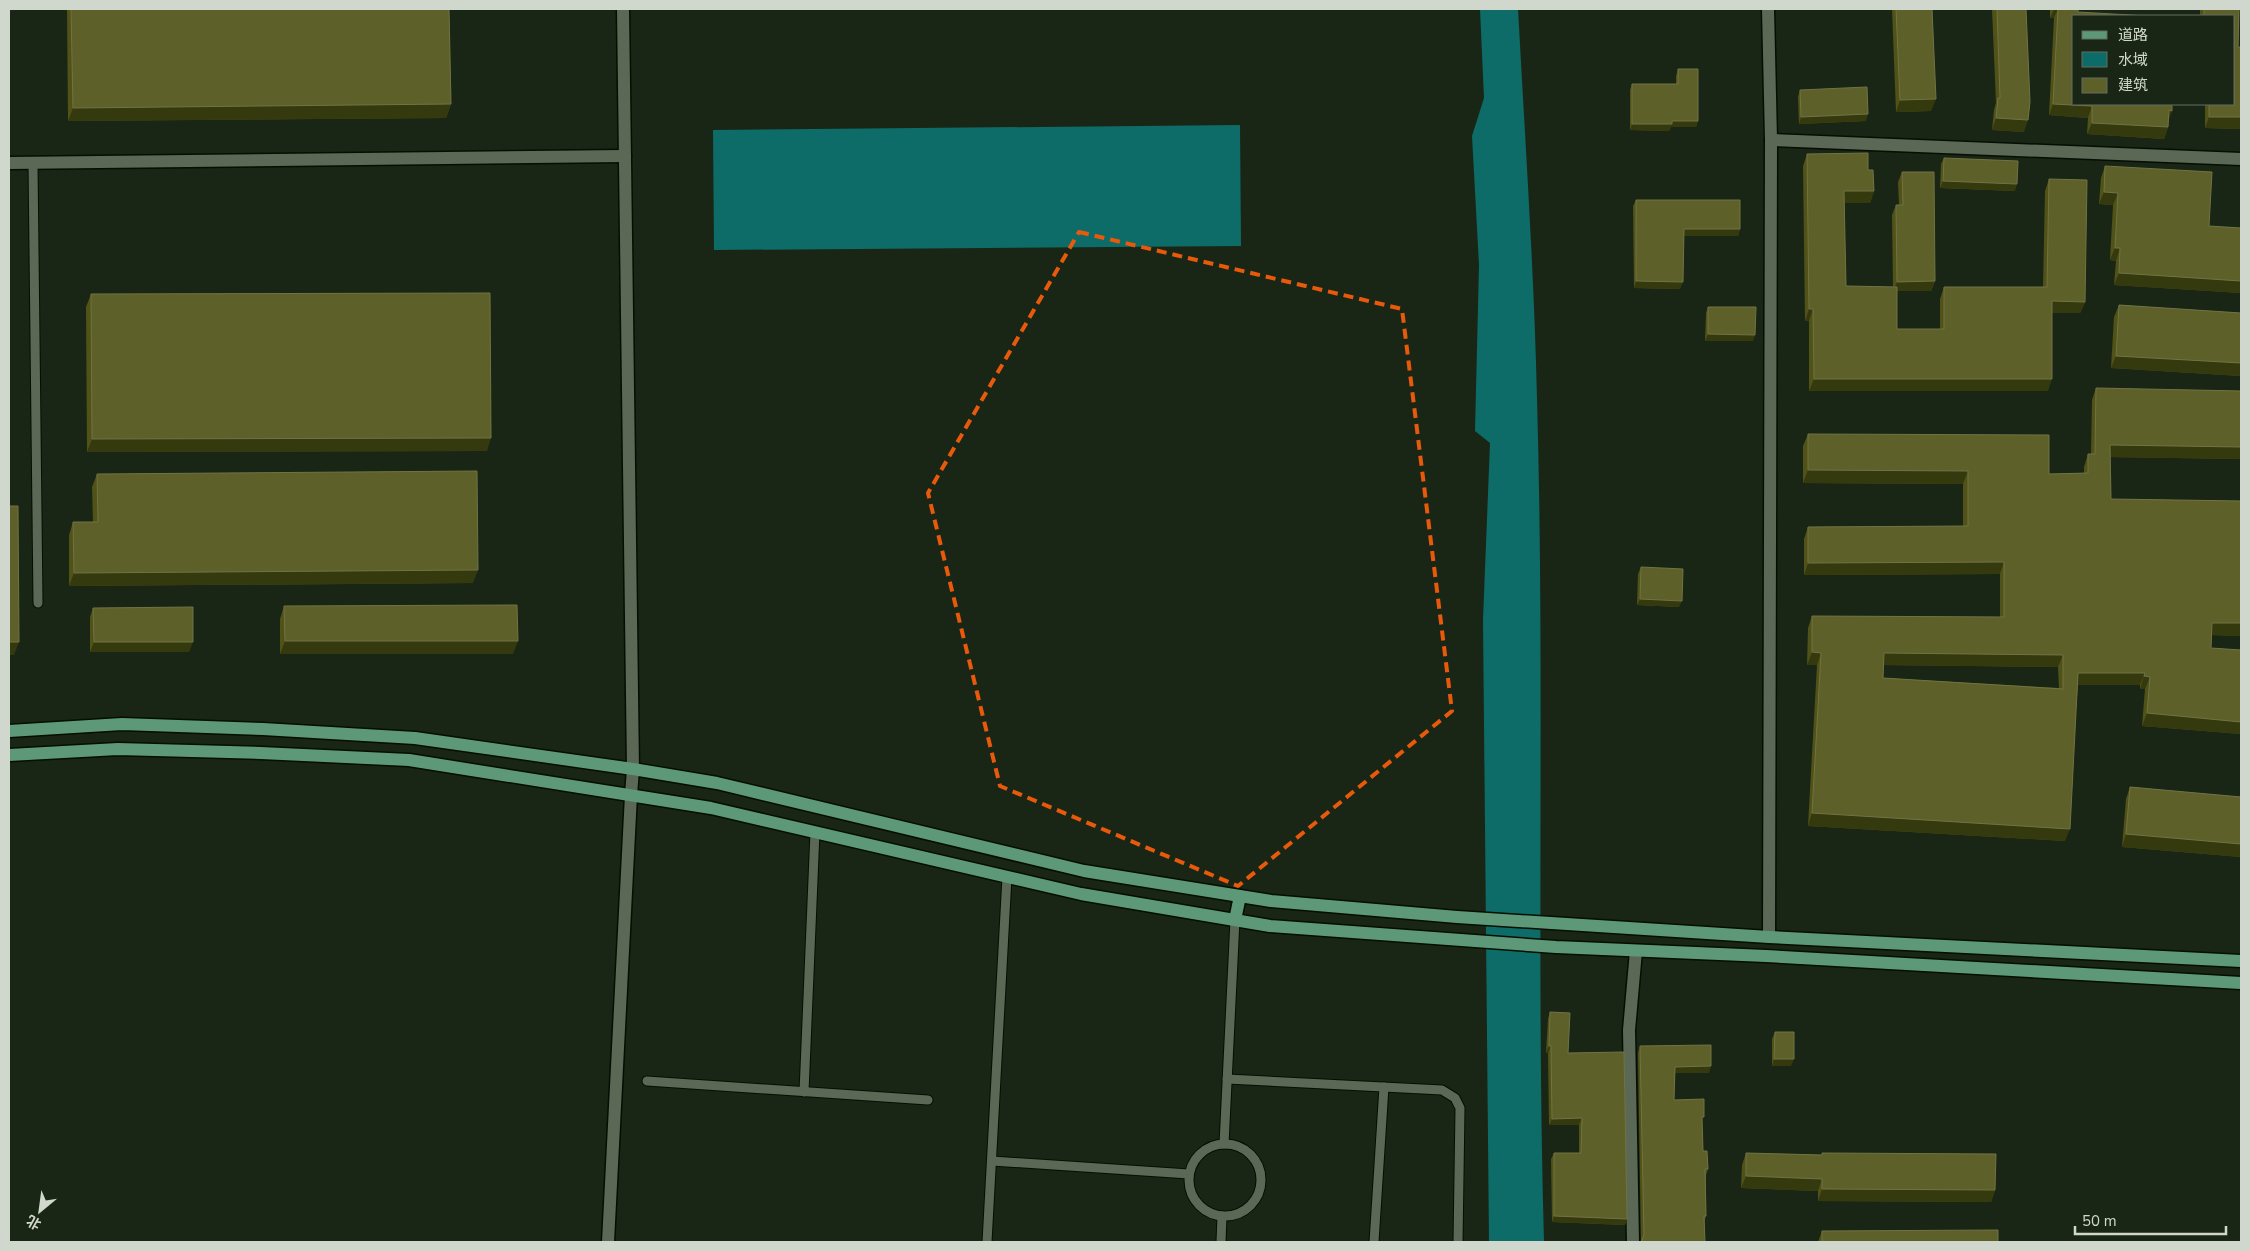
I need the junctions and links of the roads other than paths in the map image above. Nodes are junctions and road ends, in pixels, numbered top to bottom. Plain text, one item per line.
1 (623, 9) edge
2 (1768, 9) edge
3 (1771, 140) junction
4 (626, 156) junction
5 (2241, 159) edge
6 (9, 163) edge
7 (34, 163) junction
8 (38, 603) dead end
9 (9, 731) edge
10 (9, 755) edge
11 (633, 768) junction
12 (631, 795) junction
13 (815, 832) junction
14 (1007, 877) junction
15 (1240, 896) junction
16 (1235, 920) junction
17 (1769, 937) junction
18 (1636, 951) junction
19 (2241, 961) edge
20 (2241, 984) edge
21 (1227, 1079) junction
22 (647, 1081) dead end
23 (1384, 1087) junction
24 (804, 1092) junction
25 (928, 1100) dead end
26 (1224, 1144) junction
27 (992, 1161) junction
28 (1189, 1174) junction
29 (1222, 1216) junction
30 (608, 1242) edge
31 (987, 1242) edge
32 (1221, 1242) edge
33 (1374, 1242) edge
34 (1458, 1242) edge
35 (1632, 1242) edge

1 - 4 street
2 - 3 street
3 - 5 street
3 - 17 street
4 - 7 street
4 - 11 street
6 - 7 street
7 - 8 lane
9 - 11 main road
10 - 12 main road
11 - 12 street
11 - 15 main road
12 - 13 main road
12 - 30 street
13 - 14 main road
13 - 24 lane
14 - 16 main road
14 - 27 lane
15 - 16 main road
15 - 17 main road
16 - 18 main road
16 - 21 lane
17 - 19 main road
18 - 20 main road
18 - 35 street
21 - 23 lane
21 - 26 lane
22 - 24 lane
23 - 33 lane
23 - 34 lane
24 - 25 lane
26 - 28 lane
26 - 29 lane
27 - 28 lane
27 - 31 lane
28 - 29 lane
29 - 32 lane

